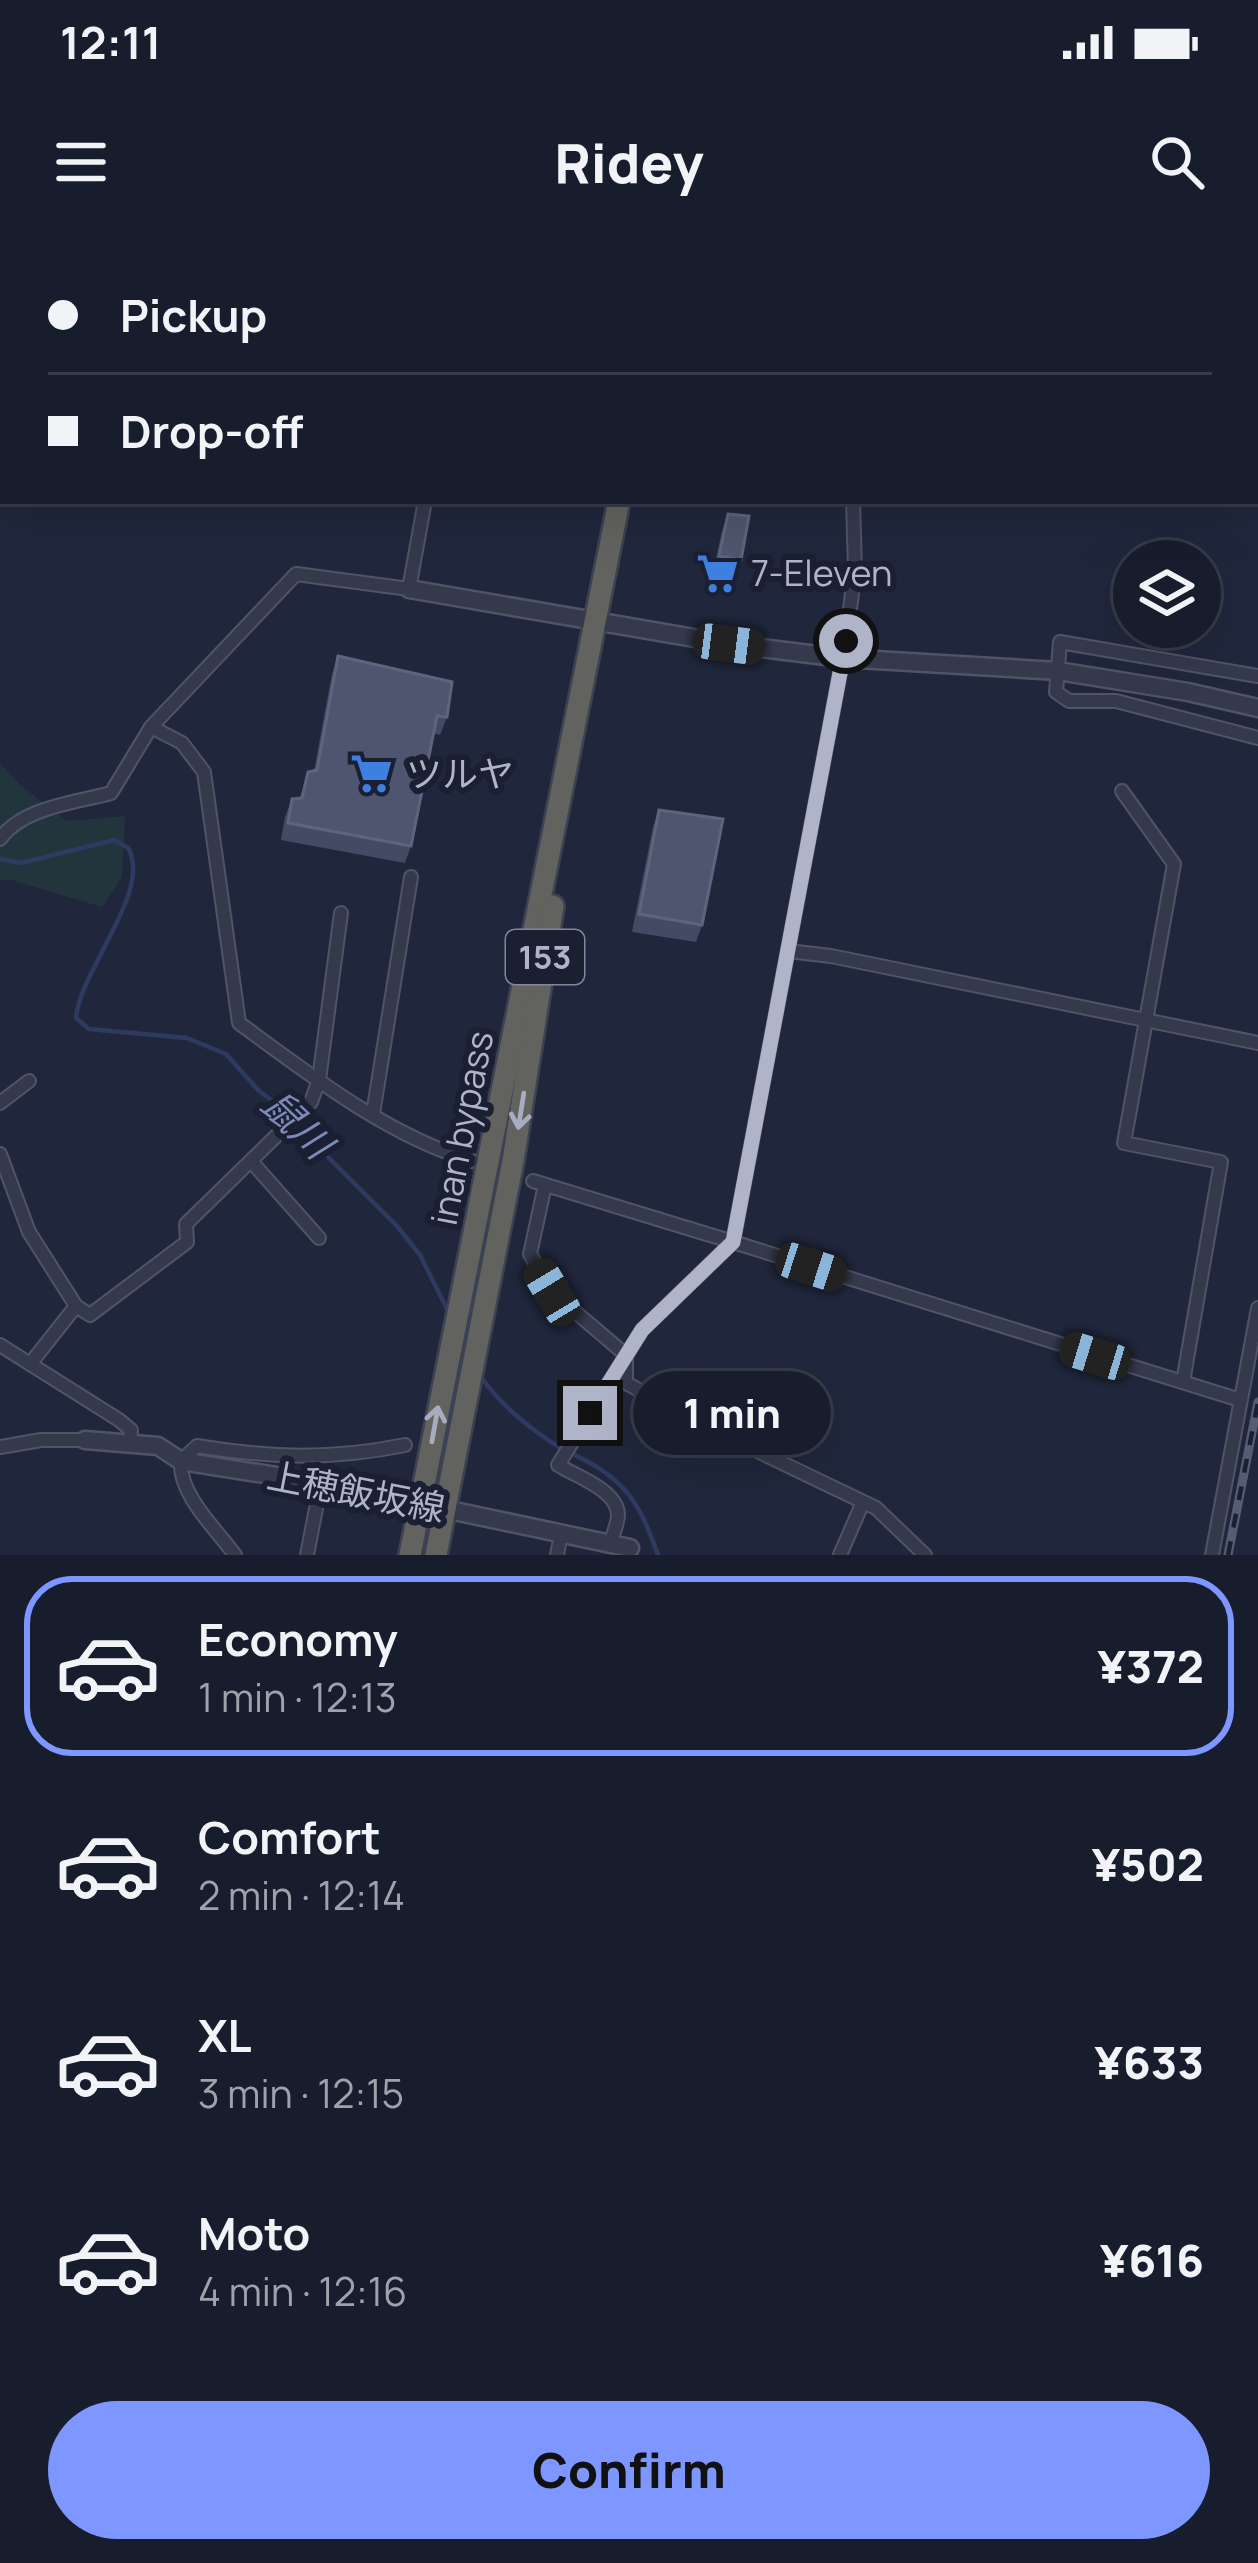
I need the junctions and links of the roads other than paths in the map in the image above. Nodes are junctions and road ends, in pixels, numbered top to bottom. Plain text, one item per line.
1 (424, 504) edge
2 (619, 504) edge
3 (629, 504) edge
4 (853, 504) edge
5 (410, 589) junction
6 (600, 622) junction
7 (842, 658) junction
8 (1058, 671) junction
9 (1258, 676) edge
10 (1258, 708) edge
11 (152, 727) junction
12 (1258, 738) edge
13 (1122, 791) dead end
14 (0, 838) edge
15 (411, 877) dead end
16 (340, 913) dead end
17 (788, 951) junction
18 (1144, 1020) junction
19 (1258, 1043) edge
20 (319, 1080) junction
21 (29, 1082) dead end
22 (0, 1103) edge
23 (373, 1114) junction
24 (0, 1154) edge
25 (251, 1161) junction
26 (472, 1161) dead end
27 (320, 1238) dead end
28 (733, 1242) junction
29 (476, 1287) junction
30 (76, 1306) junction
31 (1258, 1307) edge
32 (0, 1345) edge
33 (626, 1355) junction
34 (30, 1364) junction
35 (1183, 1382) junction
36 (1240, 1400) junction
37 (85, 1440) joint
38 (130, 1441) junction
39 (405, 1445) dead end
40 (0, 1447) edge
41 (182, 1461) junction
42 (321, 1483) junction
43 (863, 1502) junction
44 (421, 1504) junction
45 (445, 1508) junction
46 (562, 1534) junction
47 (610, 1545) junction
48 (630, 1548) dead end
49 (235, 1555) edge
50 (307, 1555) edge
51 (410, 1555) edge
52 (436, 1555) edge
53 (557, 1555) edge
54 (840, 1555) edge
55 (925, 1555) edge
56 (1212, 1555) edge

1 - 5 street
2 - 6 highway, inan bypass / 153
3 - 6 highway, inan bypass / 153
4 - 7 street
5 - 6 street
5 - 11 street
6 - 7 street
6 - 29 highway, inan bypass / 153
7 - 8 street
7 - 17 street
8 - 9 street
8 - 10 street
8 - 12 street
11 - 14 street
11 - 20 street
13 - 18 street
15 - 23 street
16 - 20 street
17 - 18 street
17 - 28 street
18 - 19 street
18 - 35 street
20 - 23 street
20 - 25 street
21 - 22 street
23 - 26 street
24 - 30 street
25 - 27 street
25 - 30 street
28 - 33 street
28 - 33 street
28 - 35 street
44 -> 29 highway, inan bypass / 153
29 - 45 highway, inan bypass / 153
30 - 34 street
31 - 36 street
32 - 34 street
33 - 43 street
33 - 47 street
34 - 38 street
35 - 36 street
36 - 56 street
37 - 38 street, 上穂飯坂線
37 - 40 street
38 - 41 street, 上穂飯坂線
39 - 41 street
41 - 42 street, 上穂飯坂線
41 - 49 street
42 - 44 street, 上穂飯坂線
42 - 50 street
43 - 54 street
43 - 55 street
44 - 45 street, 上穂飯坂線
44 - 51 highway, inan bypass / 153
45 - 46 street, 上穂飯坂線
45 - 52 highway, inan bypass / 153
46 - 47 street, 上穂飯坂線
46 - 53 street
47 - 48 street, 上穂飯坂線

